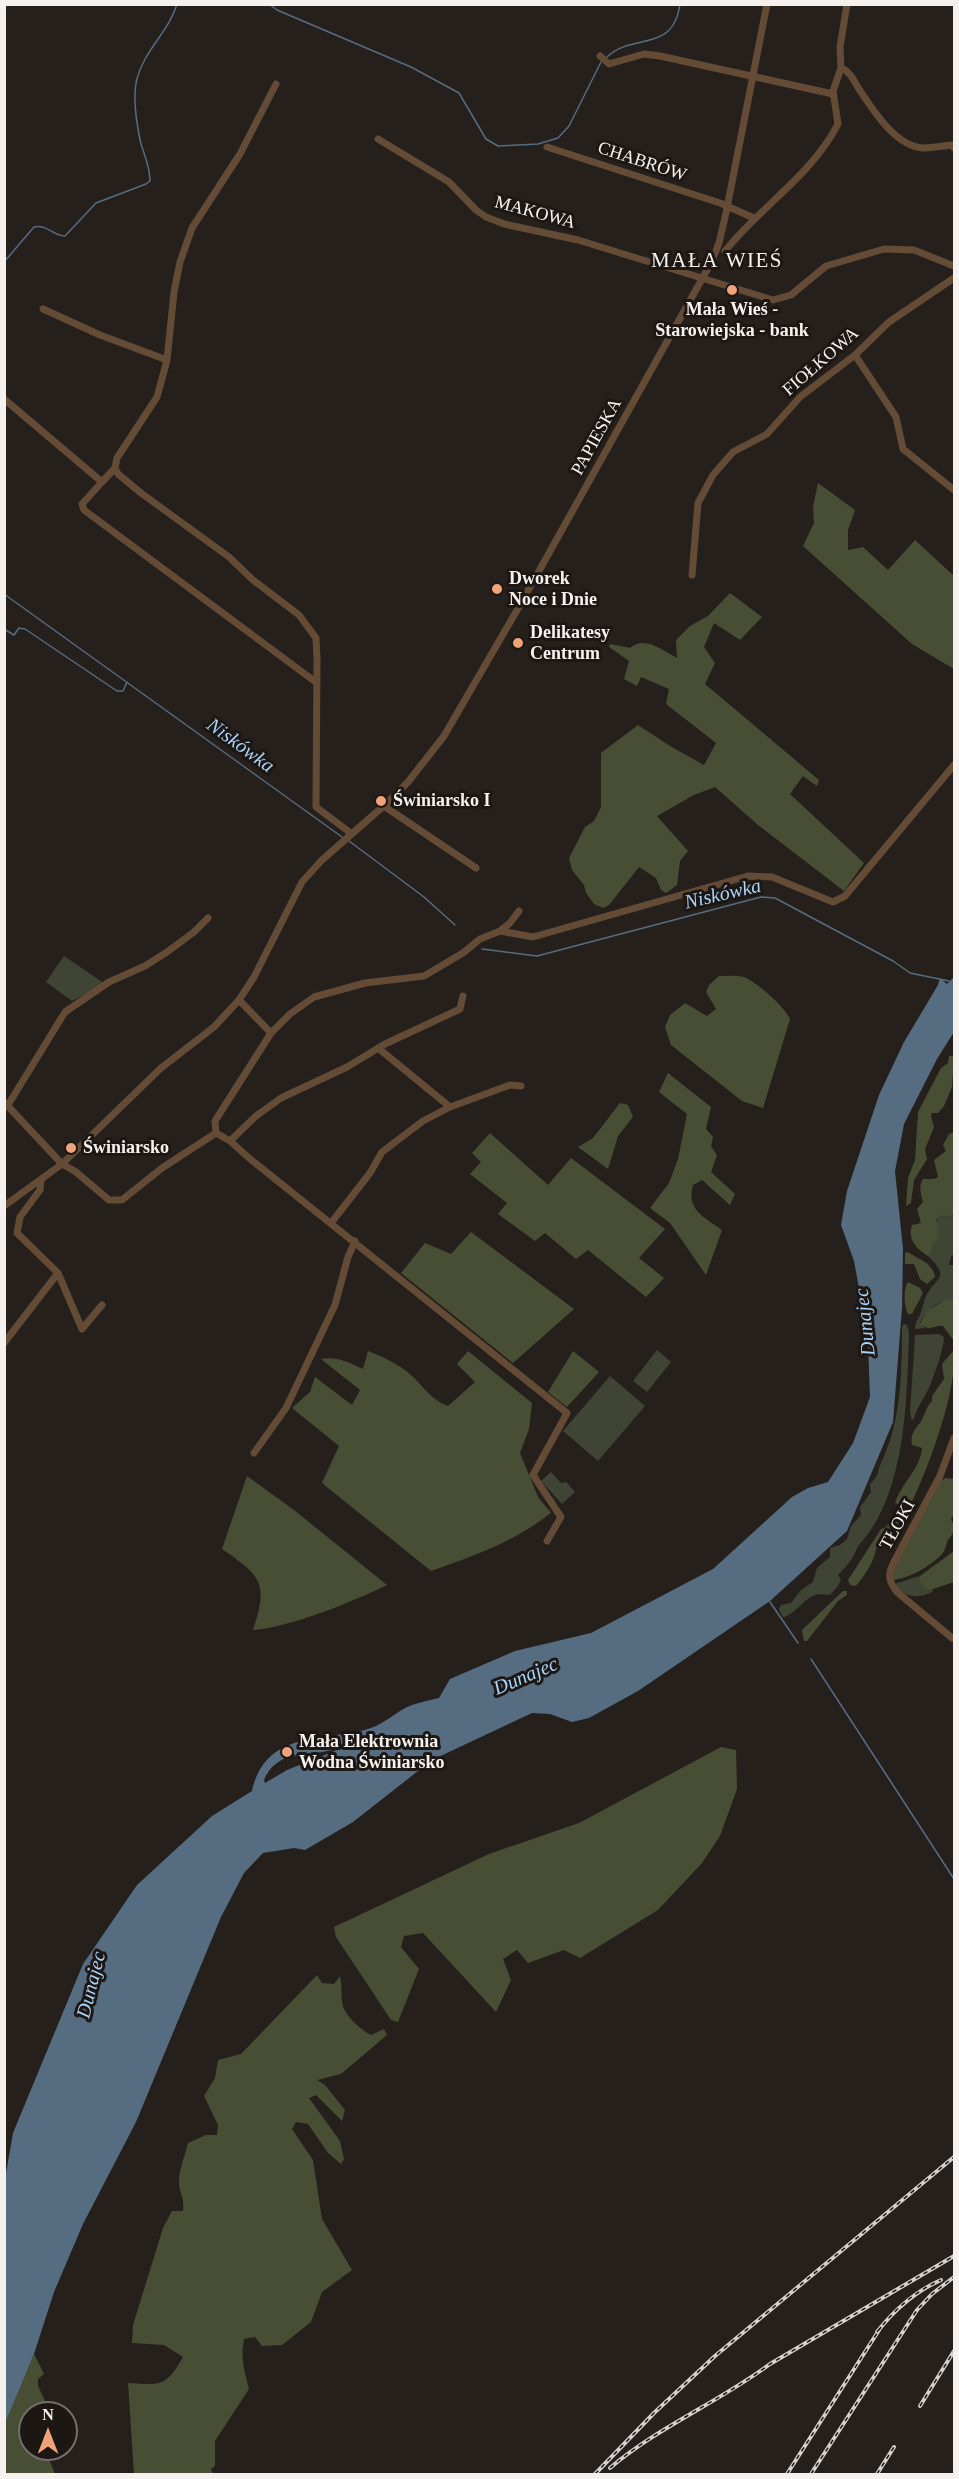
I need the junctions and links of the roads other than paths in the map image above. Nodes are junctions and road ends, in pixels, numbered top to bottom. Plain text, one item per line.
1 (767, 4) edge
2 (846, 4) edge
3 (600, 57) dead end
4 (841, 68) junction
5 (753, 76) junction
6 (276, 84) dead end
7 (833, 94) junction
8 (378, 139) dead end
9 (546, 147) dead end
10 (954, 148) edge
11 (728, 207) junction
12 (754, 218) junction
13 (725, 251) dead end
14 (954, 266) edge
15 (704, 277) junction
16 (954, 278) edge
17 (43, 309) dead end
18 (855, 355) junction
19 (167, 360) junction
20 (4, 399) edge
21 (115, 468) junction
22 (102, 482) junction
23 (954, 490) edge
24 (692, 575) dead end
25 (317, 684) junction
26 (954, 765) edge
27 (384, 806) junction
28 (351, 835) junction
29 (476, 868) dead end
30 (519, 911) dead end
31 (208, 918) dead end
32 (500, 931) junction
33 (464, 996) dead end
34 (239, 1000) junction
35 (272, 1033) junction
36 (378, 1048) junction
37 (521, 1086) dead end
38 (6, 1104) edge
39 (450, 1107) junction
40 (216, 1133) junction
41 (231, 1141) junction
42 (62, 1164) junction
43 (41, 1181) junction
44 (4, 1206) edge
45 (331, 1223) junction
46 (355, 1241) junction
47 (58, 1273) junction
48 (102, 1305) dead end
49 (4, 1343) edge
50 (954, 1438) edge
51 (254, 1454) dead end
52 (547, 1541) dead end
53 (952, 1638) dead end

1 - 5 street, PAPIESKA
2 - 4 street
3 - 5 street
4 - 7 street
4 - 10 street
5 - 7 street
5 - 11 street, PAPIESKA
6 - 19 street
7 - 12 street
8 - 15 street, MAKOWA
9 - 11 street, CHABRÓW
11 - 12 street, CHABRÓW
11 - 15 street, PAPIESKA
12 - 13 street
14 - 15 street, MAKOWA
15 - 27 street, PAPIESKA
16 - 18 street, FIOŁKOWA
17 - 19 street
18 - 23 street
18 - 24 street, FIOŁKOWA
19 - 21 street
20 - 22 street
21 - 22 street
21 - 25 street
22 - 25 street
25 - 28 street
26 - 32 street
27 - 28 street, PAPIESKA
27 - 29 street
28 - 34 street, PAPIESKA
30 - 32 street
31 - 38 street
32 - 35 street
33 - 36 street
34 - 35 street
34 - 42 street, PAPIESKA
35 - 40 street
36 - 39 street
36 - 41 street
37 - 39 street
38 - 42 street
39 - 45 street
40 - 41 street
40 - 42 street
41 - 45 street
42 - 43 street, PAPIESKA
43 - 44 street, PAPIESKA
43 - 47 street
45 - 46 street
46 - 51 street
46 - 52 street
47 - 48 street
47 - 49 street
50 - 53 street, TŁOKI

